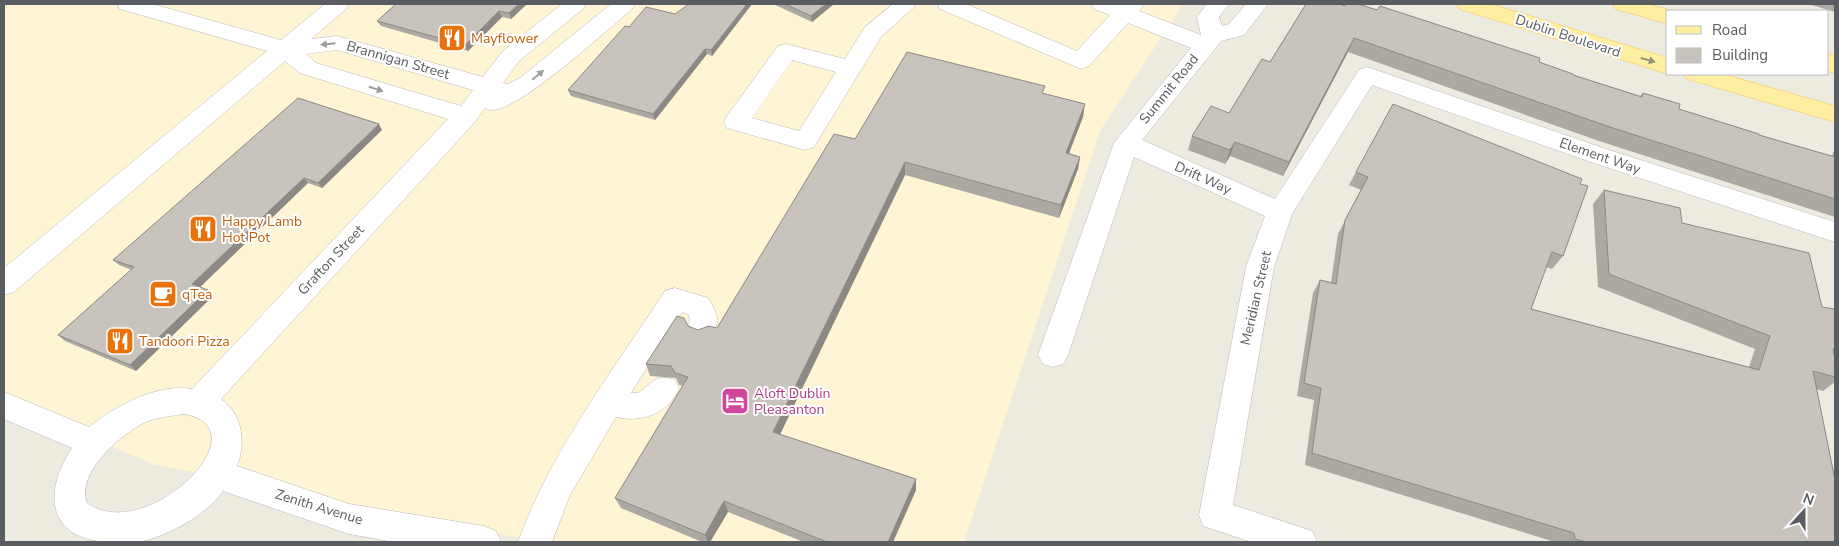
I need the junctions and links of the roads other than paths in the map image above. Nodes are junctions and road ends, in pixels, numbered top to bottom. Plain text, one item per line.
1 (128, 4) edge
2 (338, 4) edge
3 (575, 4) edge
4 (624, 4) edge
5 (906, 4) edge
6 (948, 4) edge
7 (1102, 4) edge
8 (1218, 4) edge
9 (1257, 4) edge
10 (1468, 4) edge
11 (1624, 4) edge
12 (1129, 8) edge
13 (1666, 16) edge
14 (1209, 40) junction
15 (284, 49) junction
16 (1666, 65) edge
17 (851, 68) junction
18 (1367, 75) joint
19 (1699, 75) edge
20 (1746, 88) junction
21 (499, 90) junction
22 (1835, 110) edge
23 (1835, 114) edge
24 (466, 116) junction
25 (1126, 143) junction
26 (1280, 212) junction
27 (1835, 232) edge
28 (4, 284) edge
29 (702, 328) edge
30 (1054, 355) dead end
31 (664, 389) dead end
32 (610, 402) junction
33 (197, 404) junction
34 (4, 405) edge
35 (93, 443) junction
36 (217, 474) junction
37 (484, 542) edge
38 (535, 542) edge
39 (1300, 542) edge

1 - 15 street, Brannigan Street
2 - 15 street
3 - 21 street, Grafton Street
21 -> 4 street, Grafton Street
5 - 17 street
6 - 12 street
7 - 12 street
8 - 14 street
9 - 14 street
10 -> 16 main road, Dublin Boulevard
11 - 13 main road
12 - 14 street
14 - 25 street, Summit Road
21 -> 15 street, Brannigan Street
15 -> 24 street, Brannigan Street
15 - 28 street
17 - 17 street
18 - 26 street, Meridian Street
18 - 27 street, Element Way
19 - 20 main road
20 - 22 main road
20 - 23 main road
21 - 24 street, Grafton Street
24 - 33 street, Grafton Street
25 - 26 street, Drift Way
25 - 30 street
26 - 39 street, Meridian Street
29 - 32 street
31 - 32 street
32 - 38 street
33 - 35 street
33 - 36 street
34 - 35 street
35 - 36 street
36 - 37 street, Zenith Avenue

